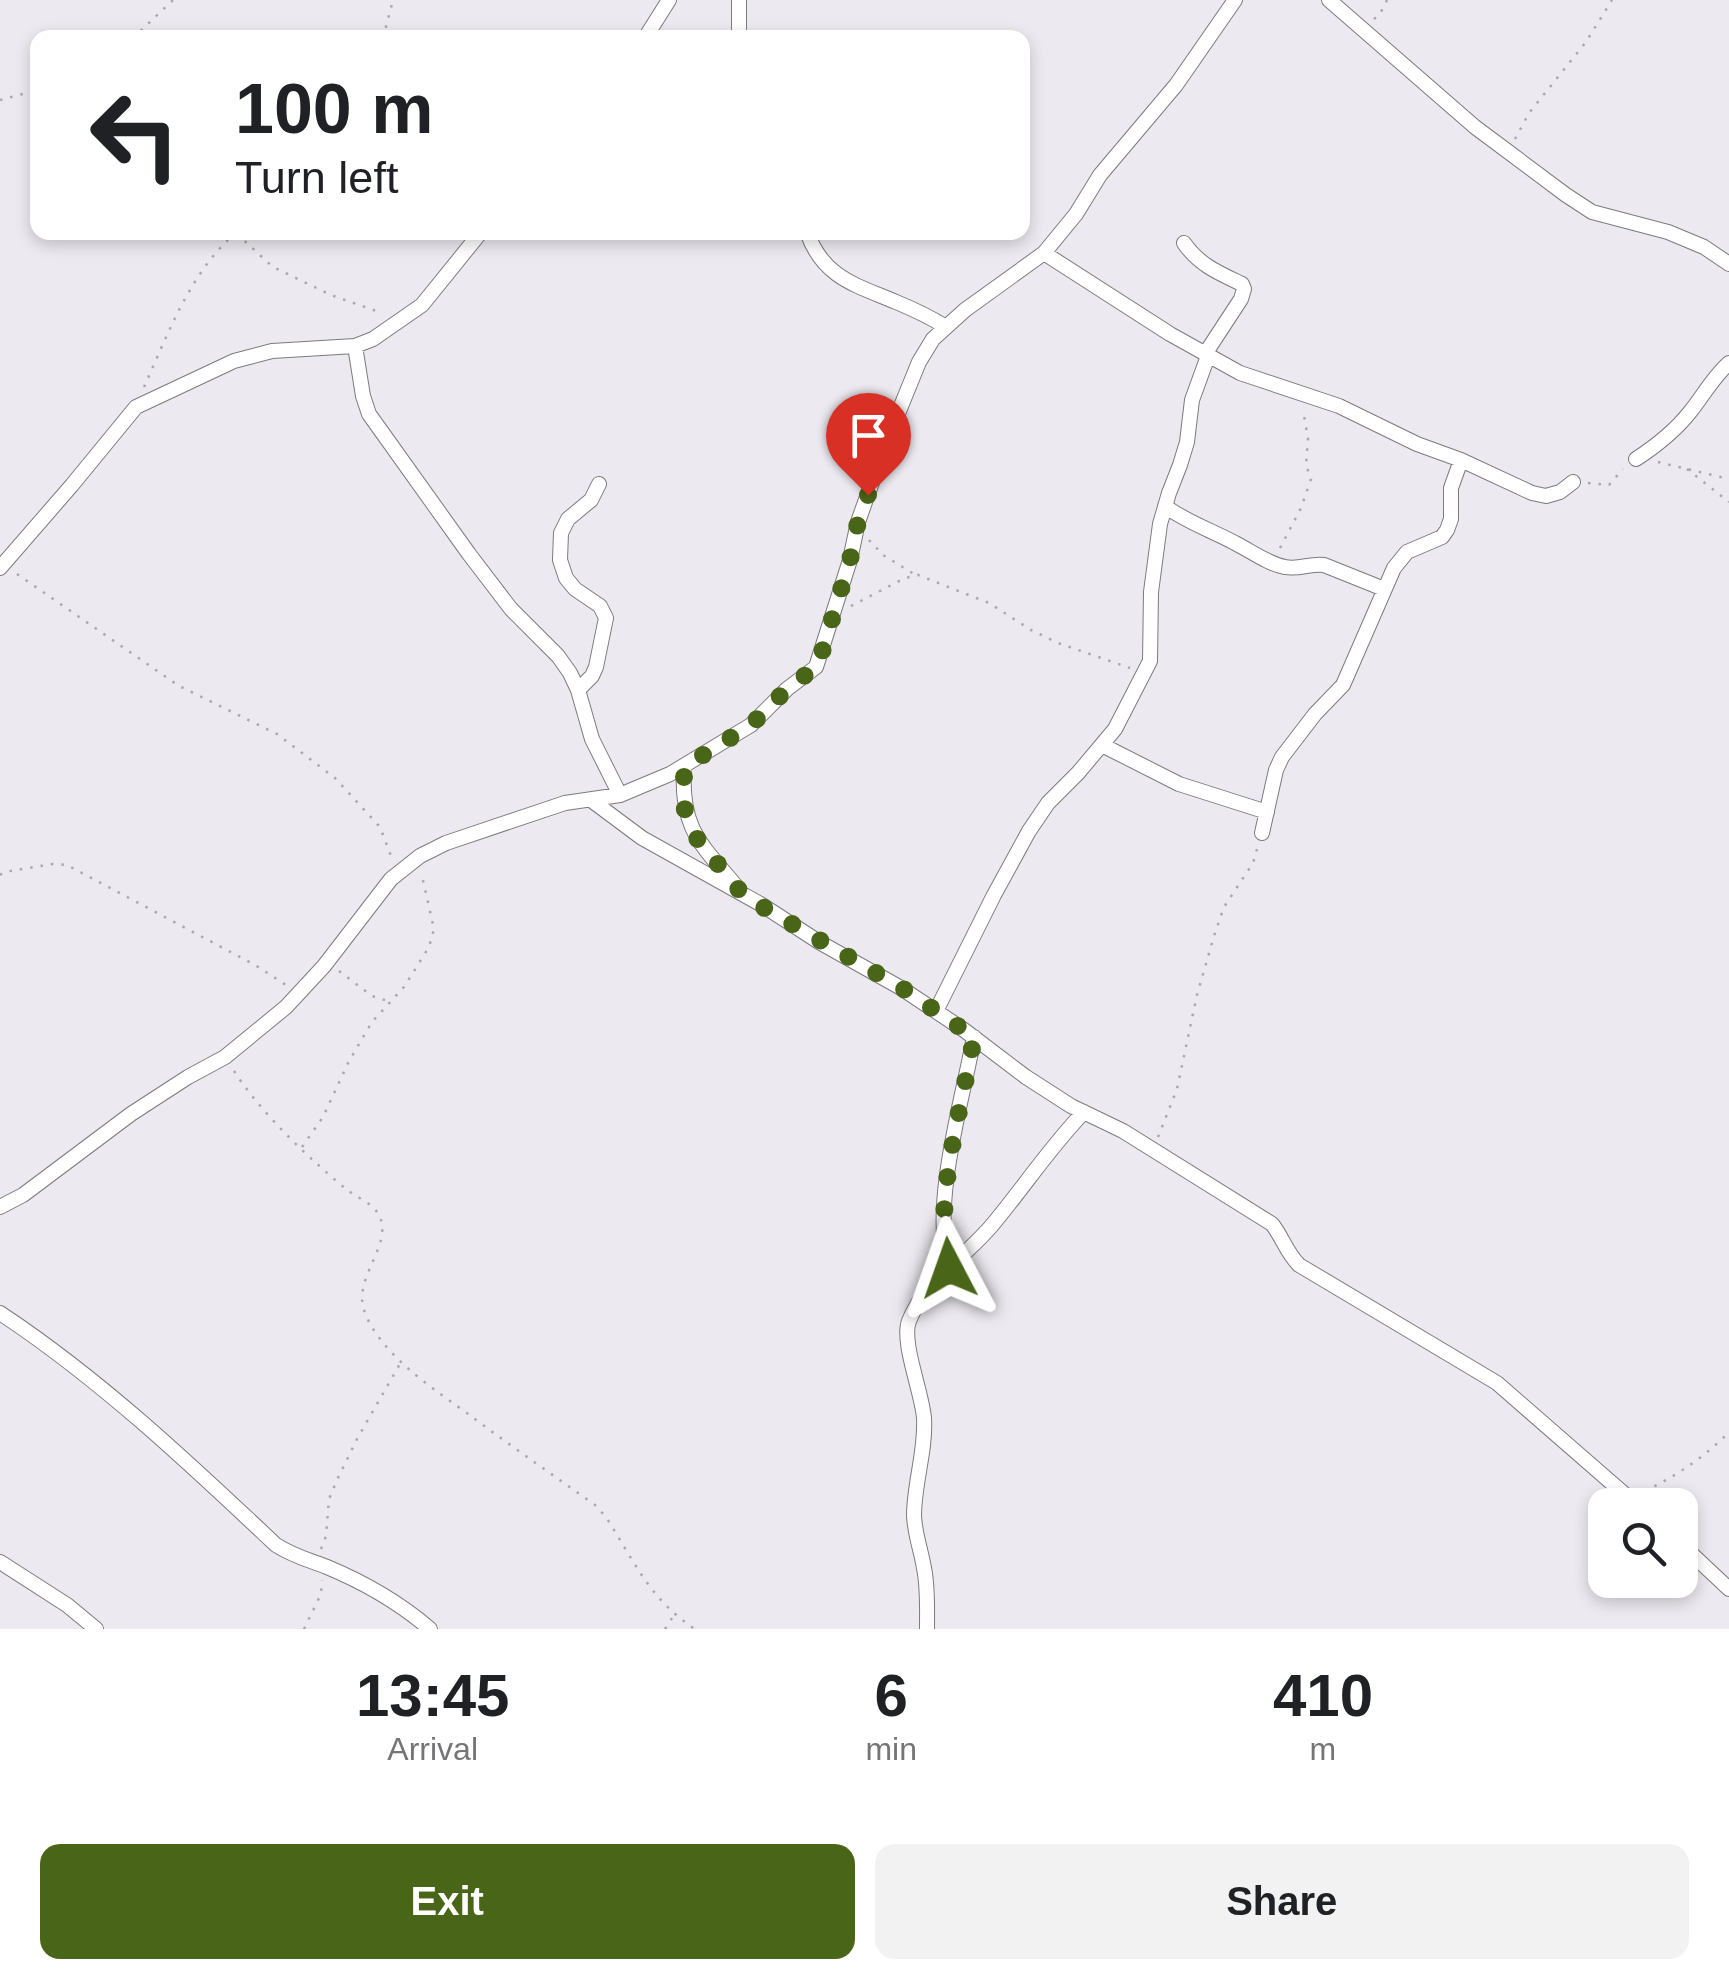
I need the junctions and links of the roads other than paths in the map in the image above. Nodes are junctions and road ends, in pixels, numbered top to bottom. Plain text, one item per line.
1 (669, 0) edge
2 (739, 0) edge
3 (1235, 0) edge
4 (1329, 0) edge
5 (650, 30) edge
6 (739, 30) edge
7 (475, 240) edge
8 (810, 240) edge
9 (1184, 243) dead end
10 (1044, 253) junction
11 (1729, 264) edge
12 (946, 327) junction
13 (355, 346) junction
14 (1207, 355) junction
15 (1729, 363) edge
16 (1461, 460) junction
17 (1636, 460) road end
18 (1573, 482) road end
19 (599, 484) dead end
20 (1165, 506) junction
21 (2, 566) edge
22 (1384, 589) junction
23 (578, 690) junction
24 (1102, 745) junction
25 (684, 767) junction
26 (620, 795) junction
27 (591, 800) junction
28 (1267, 812) junction
29 (1262, 833) road end
30 (744, 896) junction
31 (936, 1011) junction
32 (974, 1037) junction
33 (1084, 1112) junction
34 (0, 1207) edge
35 (949, 1268) junction
36 (0, 1313) edge
37 (1618, 1488) edge
38 (1698, 1560) edge
39 (0, 1562) edge
40 (1729, 1589) edge
41 (96, 1629) edge
42 (430, 1629) edge
43 (926, 1629) edge

1 - 5 street
2 - 6 street
3 - 10 street
4 - 11 street
7 - 13 street
8 - 12 street
9 - 14 street
10 - 12 street
10 - 14 street
12 - 25 street
13 - 21 street
13 - 23 street
14 - 16 street
14 - 20 street
15 - 17 street
16 - 18 street
16 - 22 street
19 - 23 street
20 - 22 street
20 - 24 street
22 - 28 street
23 - 26 street
24 - 28 street
24 - 31 street
25 - 26 street
25 - 30 street
26 - 27 street
27 - 30 street
27 - 34 street
28 - 29 street
30 - 31 street
31 - 32 street
32 - 33 street
32 - 35 street
33 - 35 street
33 - 37 street
35 - 43 street
36 - 42 street
38 - 40 street
39 - 41 street

